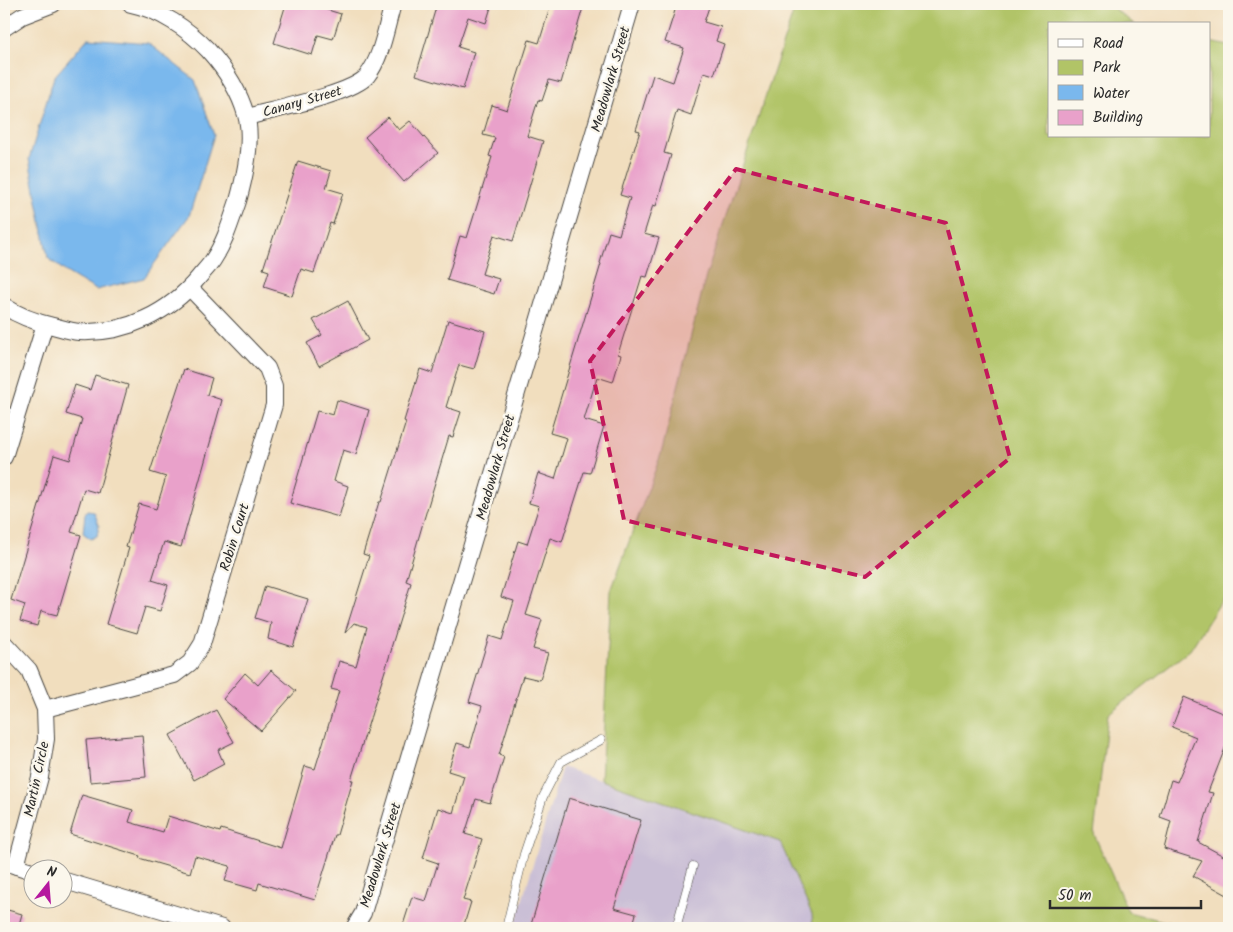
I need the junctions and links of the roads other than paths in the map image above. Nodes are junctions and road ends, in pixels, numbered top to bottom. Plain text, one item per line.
1 (54, 4) edge
2 (135, 4) edge
3 (393, 4) edge
4 (632, 4) edge
5 (4, 28) edge
6 (247, 116) junction
7 (190, 288) junction
8 (4, 306) edge
9 (45, 324) junction
10 (4, 456) edge
11 (4, 644) edge
12 (45, 709) junction
13 (601, 740) dead end
14 (10, 864) edge
15 (693, 866) dead end
16 (22, 868) edge
17 (72, 883) edge
18 (222, 928) edge
19 (354, 928) edge
20 (506, 928) edge
21 (676, 928) edge

1 - 5 street
2 - 6 street
3 - 6 street, Canary Street
4 - 19 street, Meadowlark Street
6 - 7 street
7 - 9 street
7 - 12 street, Robin Court
8 - 9 street
9 - 10 street
11 - 12 street, Martin Circle
12 - 14 street, Martin Circle
13 - 20 lane
14 - 16 street
15 - 21 lane
17 - 18 street

